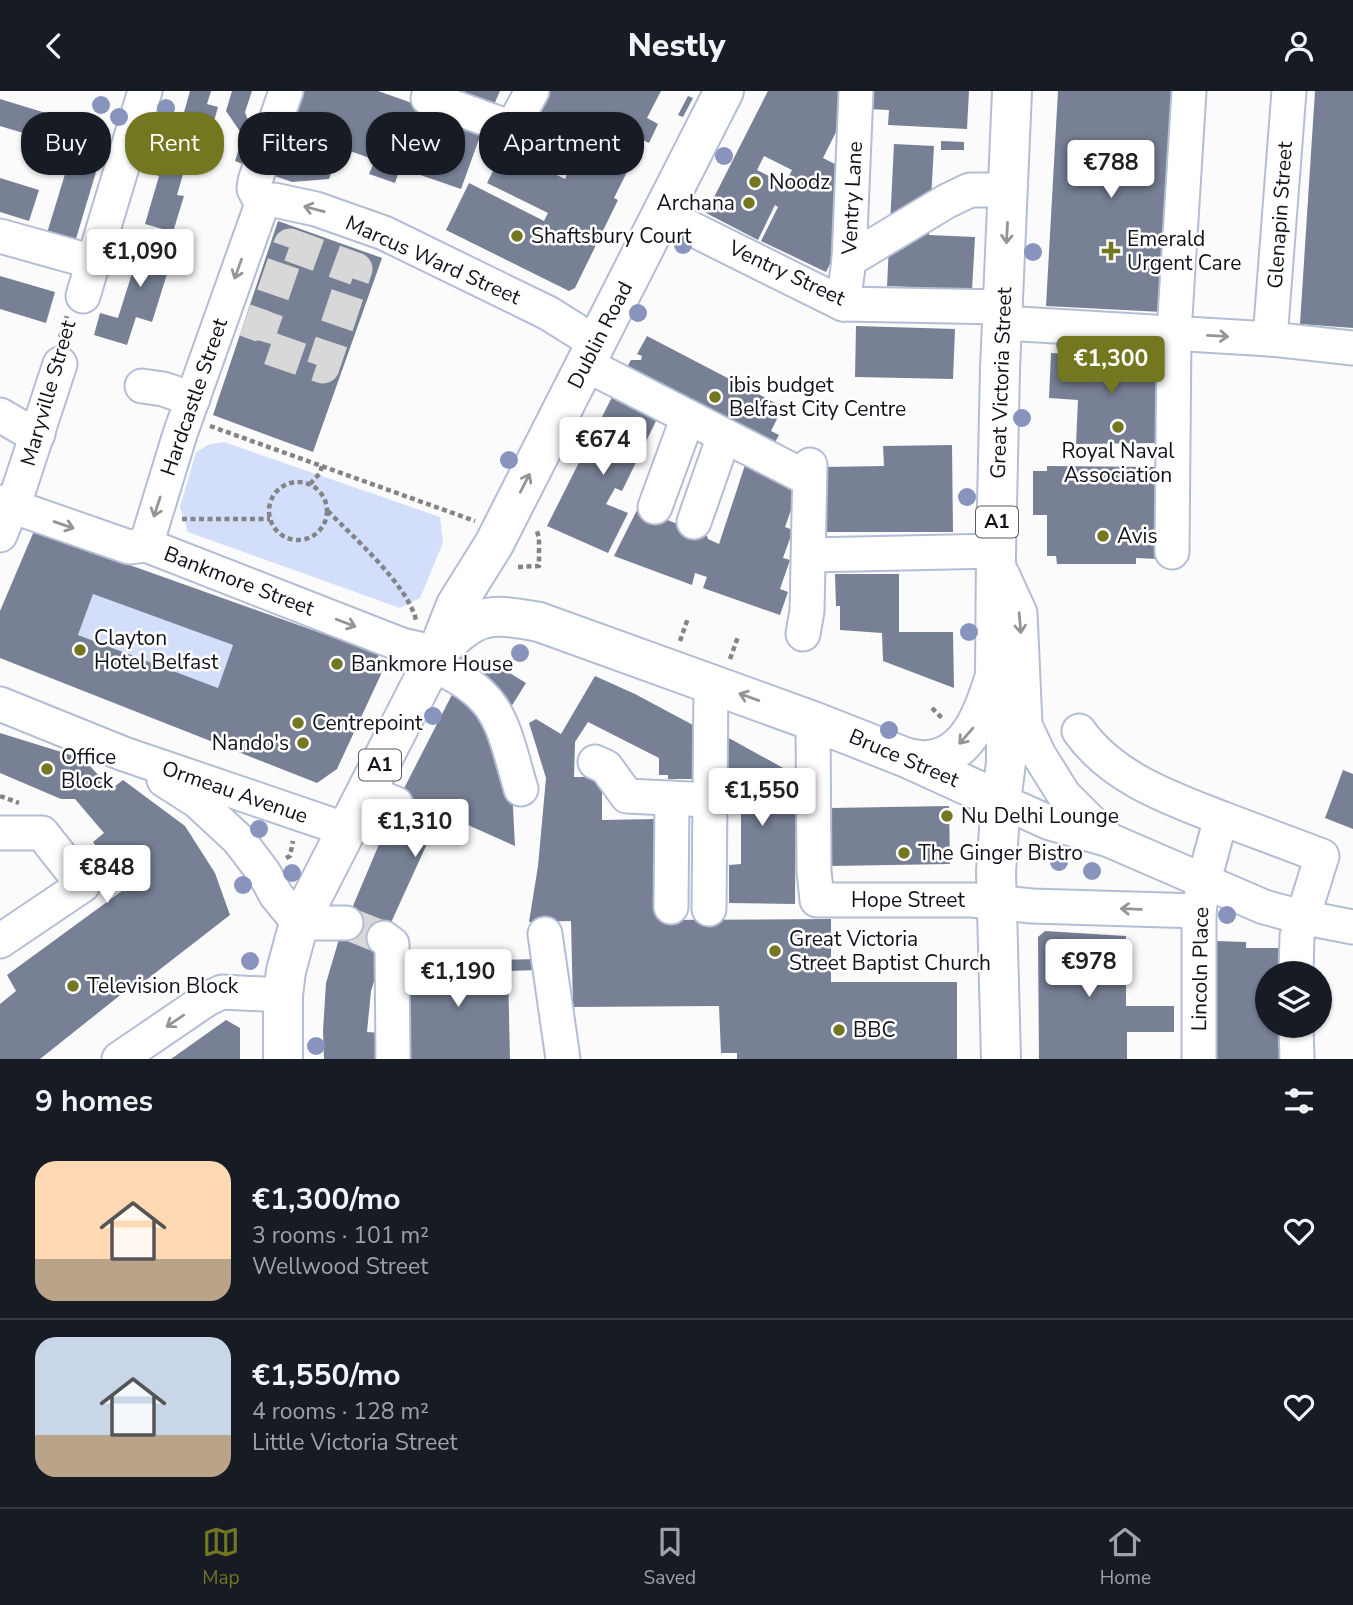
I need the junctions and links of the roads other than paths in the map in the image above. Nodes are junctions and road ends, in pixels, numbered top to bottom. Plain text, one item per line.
1 (286, 91) edge
2 (531, 91) edge
3 (724, 91) edge
4 (856, 91) edge
5 (1012, 91) edge
6 (1189, 91) edge
7 (1289, 91) edge
8 (139, 93) edge
9 (429, 95) edge
10 (1009, 190) junction
11 (261, 205) junction
12 (662, 214) junction
13 (0, 236) edge
14 (849, 260) junction
15 (93, 262) junction
16 (82, 296) road end
17 (843, 304) junction
18 (1003, 315) junction
19 (1174, 333) junction
20 (1270, 339) junction
21 (1353, 348) edge
22 (591, 353) junction
23 (60, 365) road end
24 (142, 386) dead end
25 (199, 412) junction
26 (0, 415) edge
27 (688, 417) junction
28 (38, 434) junction
29 (724, 436) junction
30 (655, 507) dead end
31 (4, 514) edge
32 (694, 522) dead end
33 (495, 544) junction
34 (146, 545) junction
35 (1172, 552) dead end
36 (809, 555) junction
37 (996, 556) junction
38 (539, 622) junction
39 (803, 634) dead end
40 (428, 648) junction
41 (719, 675) junction
42 (995, 676) junction
43 (0, 704) edge
44 (813, 721) junction
45 (1079, 731) dead end
46 (124, 754) junction
47 (907, 758) junction
48 (595, 762) dead end
49 (521, 789) dead end
50 (672, 799) junction
51 (709, 800) junction
52 (1000, 801) junction
53 (1221, 818) junction
54 (347, 830) junction
55 (0, 832) edge
56 (1110, 840) junction
57 (1202, 895) junction
58 (998, 904) junction
59 (671, 907) dead end
60 (709, 909) dead end
61 (1301, 918) junction
62 (299, 923) junction
63 (346, 923) tunnel mouth
64 (1353, 927) edge
65 (545, 934) dead end
66 (384, 938) dead end
67 (0, 941) edge
68 (1296, 961) edge
69 (283, 995) junction
70 (1296, 1038) edge
71 (119, 1059) edge
72 (283, 1059) edge
73 (393, 1059) edge
74 (563, 1059) edge
75 (1001, 1059) edge
76 (1199, 1059) edge
77 (1297, 1059) edge

1 - 11 street, Hardcastle Street
2 - 9 street
3 - 12 main road, Dublin Road / A1
4 - 14 street, Ventry Lane
5 - 10 main road, Great Victoria Street / A1
6 - 19 street
7 - 20 street, Glenapin Street
8 - 15 street, Maryville Street
10 - 14 street
10 -> 18 main road, Great Victoria Street / A1
22 -> 11 street, Marcus Ward Street
11 -> 25 street, Hardcastle Street
12 - 17 street, Ventry Street
12 - 22 main road, Dublin Road / A1
13 - 15 street
14 - 17 street, Ventry Lane
15 - 16 street, Maryville Street
17 - 18 street, Ventry Street
18 - 19 street, Ventry Street
18 - 37 main road, Great Victoria Street / A1
19 -> 20 street, Ventry Street
19 - 35 street
20 - 21 street, Ventry Street
22 - 27 street, Marcus Ward Street
33 -> 22 main road, Dublin Road / A1
23 - 28 street, Maryville Street
24 - 25 street
25 -> 34 street, Hardcastle Street
26 - 28 street
27 - 29 street, Marcus Ward Street
27 - 30 street
28 - 31 street, Maryville Street
29 - 32 street
29 - 36 street, Marcus Ward Street
31 -> 34 street, Bankmore Street
33 - 38 main road, Bruce Street / A1
33 - 40 main road, Dublin Road / A1
34 -> 40 street, Bankmore Street
36 - 37 street
36 - 39 street
37 - 42 main road, Great Victoria Street / A1
37 -> 56 street
38 - 40 main road, Bruce Street / A1
38 - 41 main road, Bruce Street / A1
40 - 49 street, Bankmore Street
40 - 54 main road, A1
44 -> 41 main road, Bruce Street / A1
41 - 51 street
42 -> 47 main road, Great Victoria Street / A1
42 - 52 main road, Great Victoria Street / A1
43 - 46 street, Ormeau Avenue
44 - 47 main road, Bruce Street / A1
44 - 58 street, Hope Street
45 - 53 street
46 - 54 street, Ormeau Avenue
46 - 62 street, Ormeau Avenue
47 - 52 main road, Bruce Street / A1
48 - 50 street
50 - 51 street
50 - 59 street
51 - 60 street
52 - 56 street, Bruce Street
52 - 58 main road, Great Victoria Street / A1
53 - 57 street, Lincoln Place
53 - 61 street
54 - 62 main road, A1
55 - 67 street
56 - 57 street, Bruce Street
57 -> 58 street, Hope Street
57 - 61 street, Bruce Street
57 - 76 street, Lincoln Place
58 - 75 main road, Great Victoria Street / A1
61 - 64 street
61 - 68 street
62 - 63 street
62 - 69 main road, A1
65 - 74 street
66 - 73 street
69 -> 71 street
69 - 72 main road, A1
70 - 77 street

